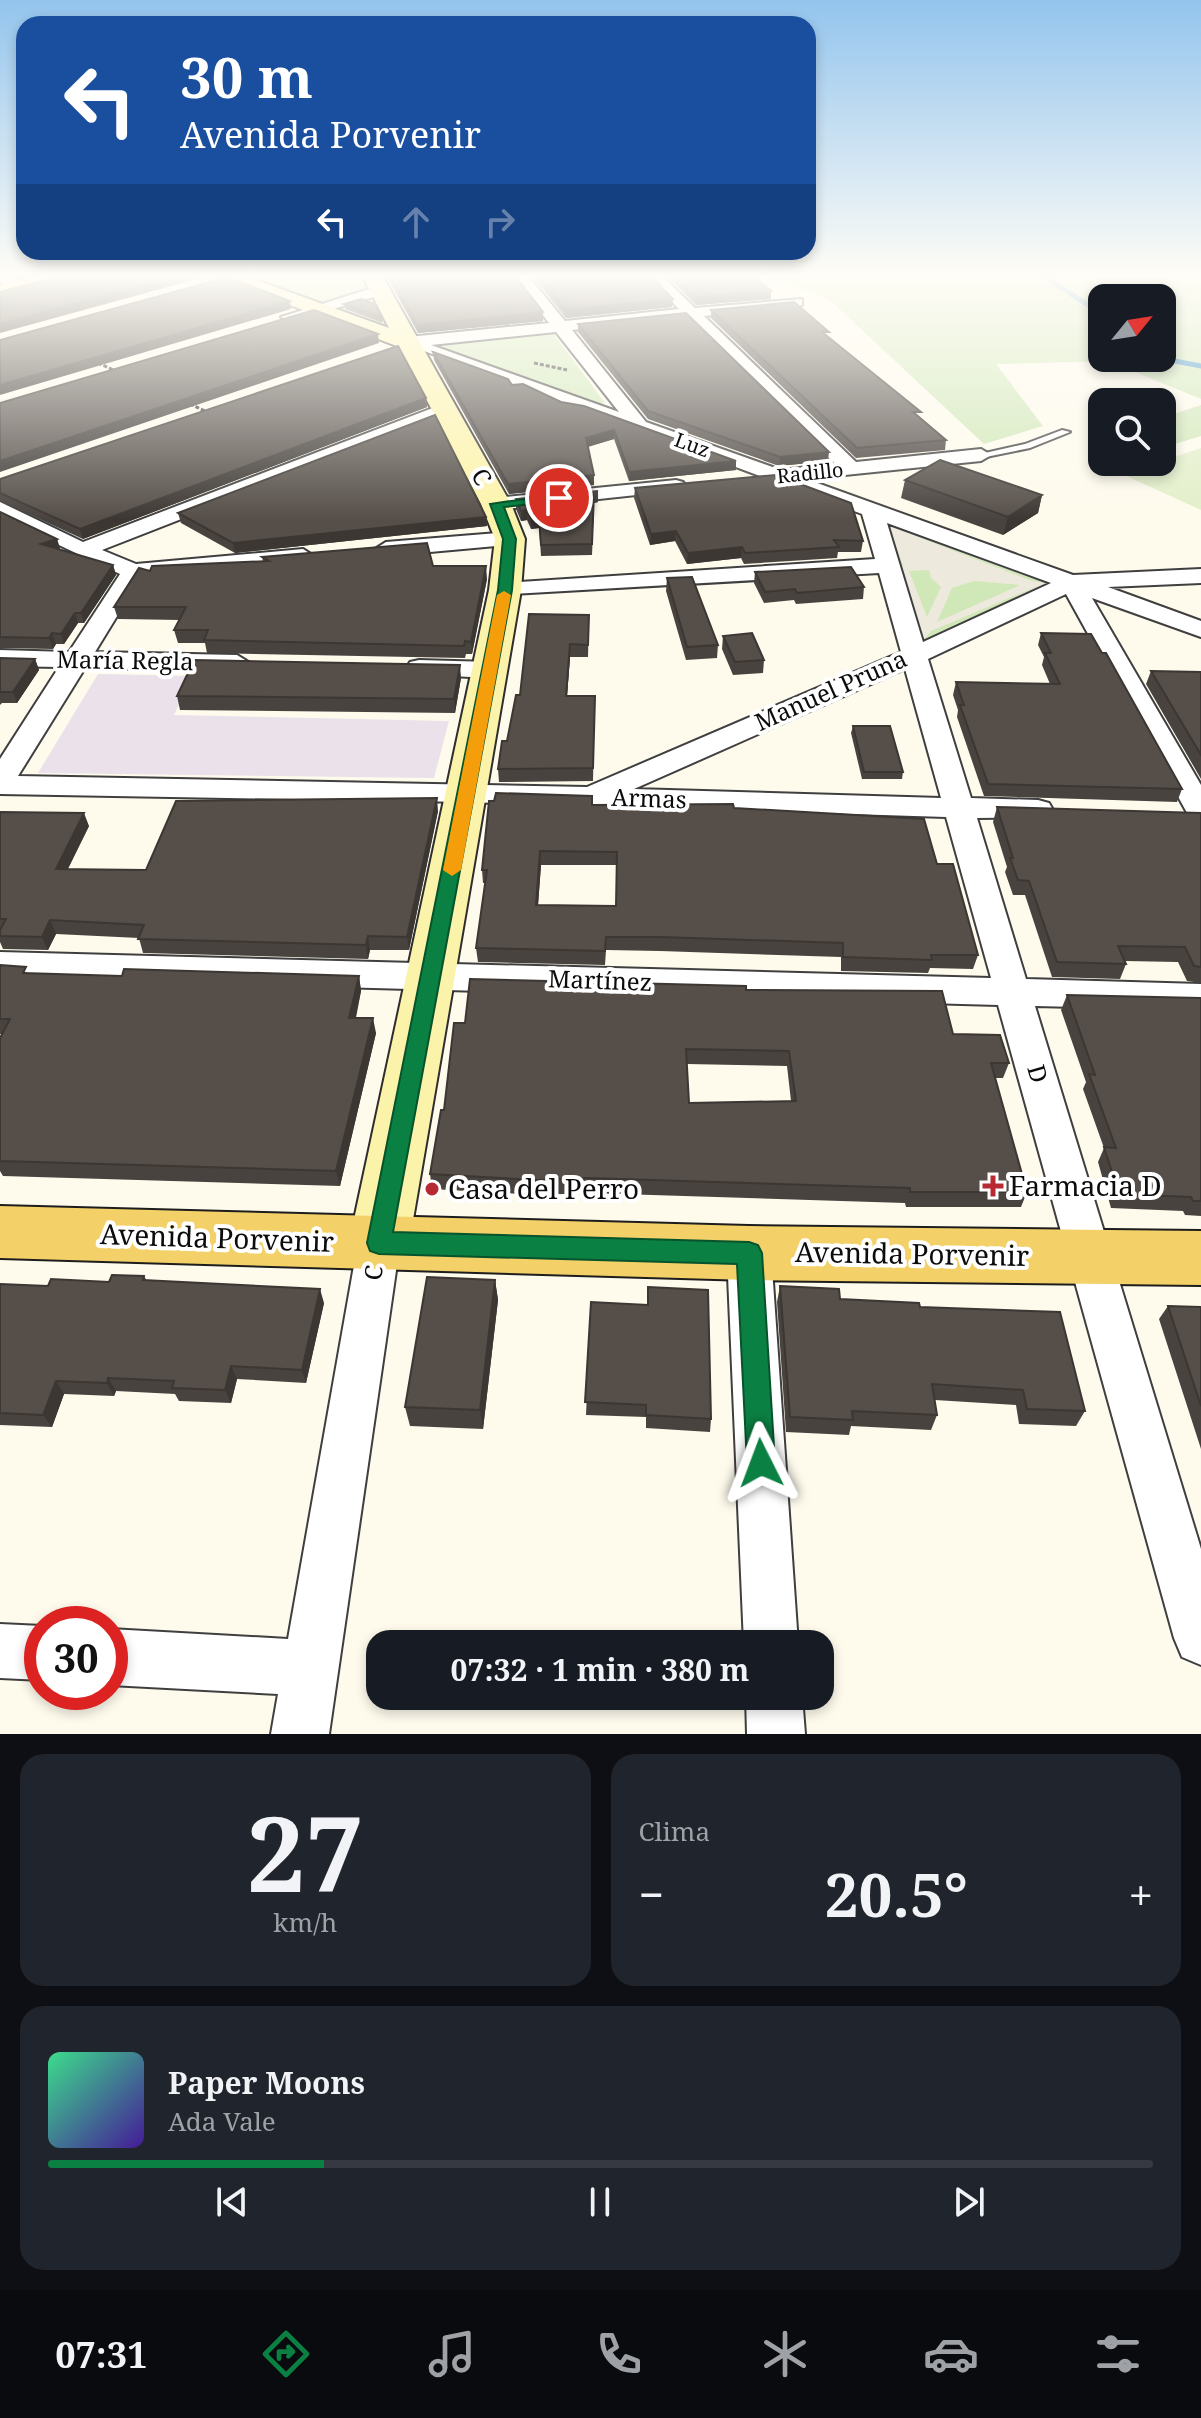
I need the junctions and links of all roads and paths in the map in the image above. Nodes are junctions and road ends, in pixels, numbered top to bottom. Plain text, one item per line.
1 (88, 358) edge
2 (402, 358) edge
3 (428, 358) edge
4 (585, 358) edge
5 (737, 358) edge
6 (126, 376) edge
7 (179, 399) edge
8 (443, 410) junction
9 (205, 411) edge
10 (640, 426) junction
11 (1065, 432) dead end
12 (981, 455) joint
13 (851, 468) junction
14 (778, 476) junction
15 (731, 481) edge
16 (700, 484) edge
17 (0, 508) edge
18 (872, 510) junction
19 (503, 522) junction
20 (82, 550) junction
21 (369, 551) edge
22 (321, 555) edge
23 (889, 565) junction
24 (133, 571) junction
25 (1201, 576) edge
26 (1071, 582) junction
27 (505, 590) junction
28 (1201, 629) edge
29 (915, 655) junction
30 (0, 658) edge
31 (80, 660) junction
32 (270, 664) edge
33 (396, 667) edge
34 (491, 670) junction
35 (0, 784) edge
36 (466, 793) junction
37 (590, 797) junction
38 (957, 808) junction
39 (1064, 811) edge
40 (1201, 813) edge
41 (1170, 814) edge
42 (0, 965) edge
43 (433, 976) junction
44 (1013, 992) junction
45 (1201, 997) edge
46 (0, 1232) edge
47 (379, 1243) junction
48 (749, 1253) junction
49 (1090, 1256) junction
50 (1201, 1258) edge
51 (770, 1630) edge
52 (1201, 1638) edge
53 (0, 1651) edge
54 (24, 1652) edge
55 (128, 1658) edge
56 (312, 1668) junction
57 (775, 1710) edge
58 (300, 1734) edge
59 (776, 1734) edge

1 - 6 path
2 - 8 street, C
3 - 10 street, Luz
4 - 10 street
5 - 13 street
7 - 9 path
8 - 19 street, C
8 - 20 street
10 - 14 street, Luz
11 - 12 lane
12 - 13 street, Radillo
13 - 14 street, Radillo
14 - 15 street, Radillo
14 - 18 street, Luz
16 - 19 street
17 - 20 street
18 - 23 street, D
18 - 26 street, Luz
19 - 21 street
19 - 27 street, C
20 - 24 street
22 - 24 street
23 - 27 street
23 - 29 street, D
24 - 31 street
25 - 26 street
26 - 28 street, Luz
26 - 29 street, Manuel Pruna
26 - 40 street
27 - 34 street, C
29 - 37 street, Manuel Pruna
29 - 38 street, D
30 - 31 street, María Regla
31 - 32 street, María Regla
31 - 35 street
33 - 34 street
34 - 36 street, C
35 - 36 street, Armas
36 - 37 street, Armas
36 - 43 street, C
37 - 38 street, Armas
38 - 39 street, Armas
38 - 44 street, D
40 - 41 street
42 - 43 street, Martínez
43 - 44 street, Martínez
43 - 47 street, C
44 - 45 street, Martínez
44 - 49 street, D
46 - 47 main road, Avenida Porvenir
47 - 48 main road, Avenida Porvenir
47 - 56 street, C
48 - 49 main road, Avenida Porvenir
48 - 51 street
49 - 50 main road, Avenida Porvenir
49 - 52 street, D
53 - 54 street
55 - 56 street
56 - 58 street, C
57 - 59 street

